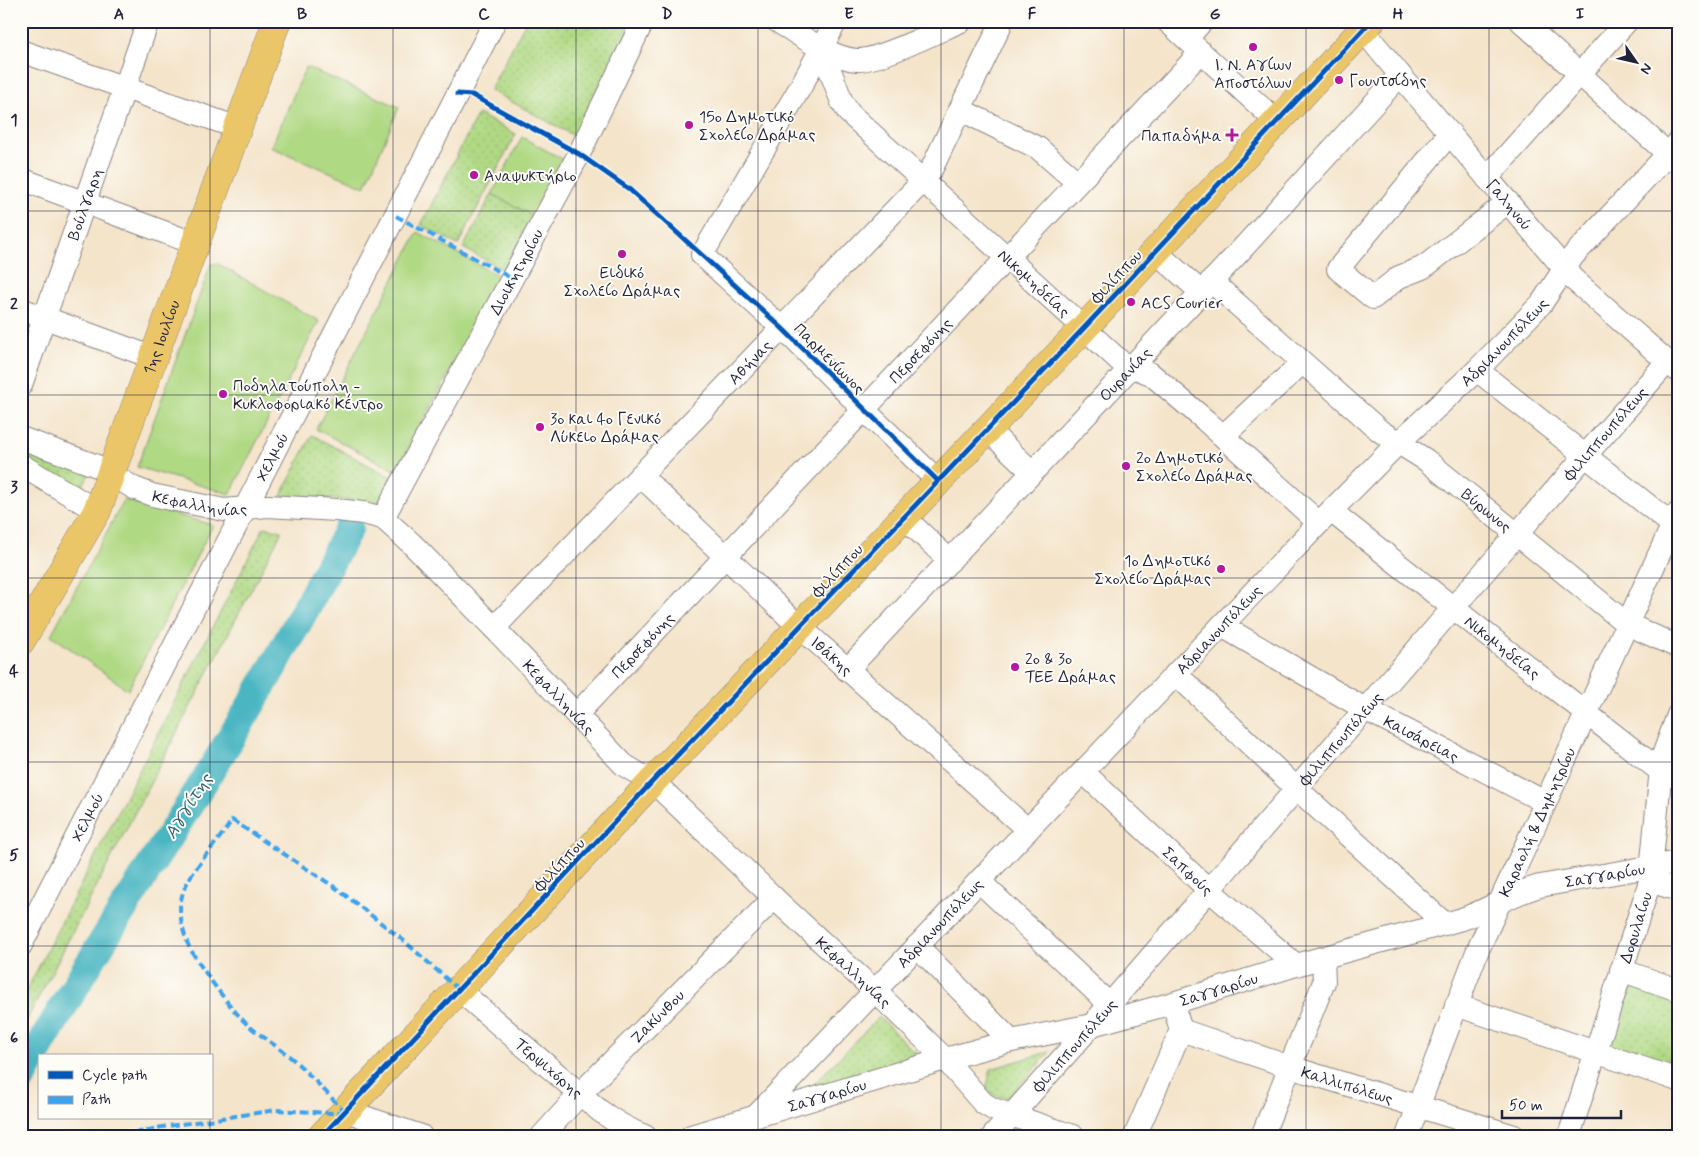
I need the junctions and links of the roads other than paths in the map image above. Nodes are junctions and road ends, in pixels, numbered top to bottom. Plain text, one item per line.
1 (148, 21) edge
2 (277, 21) edge
3 (495, 21) edge
4 (643, 21) edge
5 (777, 21) edge
6 (836, 21) edge
7 (962, 21) edge
8 (1000, 21) edge
9 (1167, 21) edge
10 (1202, 21) edge
11 (1521, 21) edge
12 (1627, 21) edge
13 (1364, 24) edge
14 (1194, 46) junction
15 (822, 49) junction
16 (21, 51) edge
17 (1580, 74) junction
18 (1400, 75) junction
19 (125, 88) junction
20 (961, 110) junction
21 (1277, 122) junction
22 (238, 128) junction
23 (1450, 133) junction
24 (1674, 153) edge
25 (1487, 178) junction
26 (21, 180) edge
27 (922, 182) junction
28 (1077, 182) junction
29 (84, 202) junction
30 (1508, 202) junction
31 (196, 244) junction
32 (1156, 252) junction
33 (1006, 257) junction
34 (1564, 269) junction
35 (1206, 286) junction
36 (21, 309) edge
37 (44, 317) junction
38 (782, 328) junction
39 (1084, 328) junction
40 (154, 358) junction
41 (1302, 363) junction
42 (1130, 367) junction
43 (1672, 367) edge
44 (1477, 370) junction
45 (21, 385) edge
46 (864, 410) junction
47 (987, 429) junction
48 (1222, 436) junction
49 (21, 438) edge
50 (1398, 443) junction
51 (1585, 455) junction
52 (21, 465) edge
53 (1032, 472) junction
54 (112, 474) junction
55 (641, 476) junction
56 (938, 481) junction
57 (246, 508) junction
58 (97, 511) junction
59 (904, 517) junction
60 (1325, 517) junction
61 (383, 518) junction
62 (1676, 523) edge
63 (1517, 534) junction
64 (725, 556) junction
65 (950, 561) junction
66 (1452, 608) junction
67 (1627, 624) junction
68 (1222, 626) junction
69 (800, 627) junction
70 (25, 628) edge
71 (494, 628) junction
72 (1678, 647) edge
73 (847, 670) junction
74 (1176, 674) junction
75 (1365, 709) junction
76 (1586, 713) junction
77 (576, 714) junction
78 (1678, 715) edge
79 (1083, 772) junction
80 (1670, 775) edge
81 (652, 782) junction
82 (1296, 788) junction
83 (1545, 802) junction
84 (1028, 830) junction
85 (1678, 862) edge
86 (1651, 873) junction
87 (979, 881) junction
88 (1209, 890) junction
89 (1678, 890) edge
90 (774, 898) junction
91 (1499, 902) junction
92 (1445, 924) junction
93 (21, 945) edge
94 (917, 946) junction
95 (1323, 958) junction
96 (1296, 965) junction
97 (1621, 970) junction
98 (458, 990) junction
99 (1678, 990) edge
100 (875, 991) junction
101 (1174, 1003) junction
102 (1110, 1005) junction
103 (1456, 1005) junction
104 (1092, 1025) junction
105 (1181, 1030) junction
106 (1011, 1041) junction
107 (1597, 1052) junction
108 (945, 1059) junction
109 (1290, 1067) junction
110 (1678, 1080) edge
111 (580, 1094) junction
112 (1419, 1106) junction
113 (346, 1111) junction
114 (1012, 1115) junction
115 (757, 1116) junction
116 (705, 1134) edge
117 (322, 1136) edge
118 (421, 1136) edge
119 (542, 1136) edge
120 (645, 1136) edge
121 (993, 1136) edge
122 (1073, 1136) edge
123 (1135, 1136) edge
124 (1262, 1136) edge
125 (1407, 1136) edge
126 (1514, 1136) edge
127 (1569, 1136) edge

1 - 19 street, Βούλγαρη
2 - 22 main road, 1ης Ιουλίου
3 - 57 street, Χελμού
4 - 61 street, Διοικητηρίου
5 - 15 street
6 - 15 street
7 - 15 street
8 - 20 street, Αθήνας
9 - 14 street
10 - 14 street, Περσεφόνης
11 - 17 street
12 - 17 street
13 - 18 street, Γαληνού
13 - 21 main road, Φιλίππου
14 - 21 street
14 - 28 street, Περσεφόνης
15 - 27 street, Νικομηδείας
15 - 38 street, Παρμενίωνος
16 - 19 street
17 - 24 street
17 - 25 street
18 - 23 street, Γαληνού
18 - 35 street, Ουρανίας
19 - 22 street
19 - 29 street, Βούλγαρη
20 - 27 street, Αθήνας
20 - 28 street
21 - 32 main road, Φιλίππου
22 - 31 main road, 1ης Ιουλίου
23 - 25 street, Γαληνού
23 - 30 street
24 - 34 street, Αδριανουπόλεως
25 - 30 street, Γαληνού
26 - 29 street
27 - 33 street, Νικομηδείας
27 - 38 street, Αθήνας
28 - 33 street, Περσεφόνης
29 - 31 street
29 - 37 street, Βούλγαρη
30 - 34 street, Γαληνού
31 - 40 main road, 1ης Ιουλίου
32 - 35 street, Βύρωνος
32 - 39 main road, Φιλίππου
33 - 39 street, Νικομηδείας
33 - 46 street, Περσεφόνης
34 - 43 street, Γαληνού
34 - 44 street, Αδριανουπόλεως
35 - 41 street, Βύρωνος
35 - 42 street, Ουρανίας
36 - 37 street
37 - 40 street
37 - 45 street, Βούλγαρη
38 - 46 street, Παρμενίωνος
38 - 55 street, Αθήνας
39 - 42 street, Νικομηδείας
39 - 47 main road, Φιλίππου
40 - 54 main road, 1ης Ιουλίου
41 - 48 street
41 - 50 street, Βύρωνος
42 - 48 street, Νικομηδείας
42 - 53 street, Ουρανίας
43 - 51 street, Φιλιππουπόλεως
44 - 50 street, Αδριανουπόλεως
44 - 51 street
46 - 56 street, Παρμενίωνος
46 - 64 street, Περσεφόνης
47 - 53 street
47 - 56 main road, Φιλίππου
48 - 60 street, Νικομηδείας
49 - 54 street, Κεφαλληνίας
50 - 60 street, Αδριανουπόλεως
50 - 63 street, Βύρωνος
51 - 62 street
51 - 63 street, Φιλιππουπόλεως
52 - 58 street
53 - 65 street, Ουρανίας
54 - 57 street, Κεφαλληνίας
54 - 58 main road, 1ης Ιουλίου
55 - 64 street, Ιθάκης
55 - 71 street, Αθήνας
56 - 59 main road, Φιλίππου
57 - 61 street, Κεφαλληνίας
57 - 93 street, Χελμού
58 - 70 main road, 1ης Ιουλίου
59 - 65 street
59 - 69 main road, Φιλίππου
60 - 66 street, Νικομηδείας
60 - 68 street, Αδριανουπόλεως
61 - 71 street, Κεφαλληνίας
62 - 67 street, Καραολή & Δημητρίου
63 - 66 street, Φιλιππουπόλεως
63 - 67 street, Βύρωνος
64 - 69 street, Ιθάκης
64 - 77 street, Περσεφόνης
65 - 73 street, Ουρανίας
66 - 75 street, Φιλιππουπόλεως
66 - 76 street, Νικομηδείας
67 - 72 street, Βύρωνος
67 - 76 street, Καραολή & Δημητρίου
68 - 74 street, Αδριανουπόλεως
68 - 75 street, Καισάρειας
69 - 73 street, Ιθάκης
69 - 81 main road, Φιλίππου
71 - 77 street, Κεφαλληνίας
73 - 84 street, Ιθάκης
74 - 79 street, Αδριανουπόλεως
74 - 82 street
75 - 82 street, Φιλιππουπόλεως
75 - 83 street, Καισάρειας
76 - 80 street, Νικομηδείας
76 - 83 street, Καραολή & Δημητρίου
77 - 81 street, Κεφαλληνίας
78 - 80 street, Δορυλαίου
79 - 84 street, Αδριανουπόλεως
79 - 88 street, Σαπφούς
80 - 86 street, Δορυλαίου
81 - 90 street, Κεφαλληνίας
81 - 98 main road, Φιλίππου
82 - 88 street, Φιλιππουπόλεως
82 - 92 street
83 - 91 street, Καραολή & Δημητρίου
84 - 87 street, Αδριανουπόλεως
85 - 86 street, Σαγγαρίου
86 - 89 street
86 - 91 street, Σαγγαρίου
86 - 97 street, Δορυλαίου
87 - 94 street, Αδριανουπόλεως
87 - 102 street
88 - 96 street, Σαπφούς
88 - 102 street, Φιλιππουπόλεως
90 - 100 street, Κεφαλληνίας
90 - 111 street, Ζακύνθου
91 - 92 street, Σαγγαρίου
91 - 103 street, Καραολή & Δημητρίου
92 - 95 street, Σαγγαρίου
94 - 100 street, Αδριανουπόλεως
94 - 106 street
95 - 96 street, Σαγγαρίου
95 - 109 street
96 - 101 street, Σαγγαρίου
97 - 99 street
97 - 107 street, Δορυλαίου
98 - 111 street, Τερψιχόρης
98 - 113 main road, Φιλίππου
100 - 108 street, Κεφαλληνίας
100 - 115 street, Αδριανουπόλεως
101 - 104 street, Σαγγαρίου
101 - 105 street
102 - 104 street, Φιλιππουπόλεως
103 - 107 street
103 - 112 street, Καραολή & Δημητρίου
104 - 106 street, Σαγγαρίου
104 - 114 street, Φιλιππουπόλεως
105 - 109 street, Καλλιπόλεως
105 - 123 street
106 - 108 street, Σαγγαρίου
107 - 110 street
107 - 127 street, Δορυλαίου
108 - 114 street, Κεφαλληνίας
108 - 115 street, Σαγγαρίου
109 - 112 street, Καλλιπόλεως
109 - 124 street
111 - 119 street, Ζακύνθου
111 - 120 street, Τερψιχόρης
112 - 125 street, Καραολή & Δημητρίου
112 - 126 street, Καλλιπόλεως
113 - 117 main road, Φιλίππου
113 - 118 street
114 - 121 street, Φιλιππουπόλεως
114 - 122 street, Κεφαλληνίας
115 - 116 street

